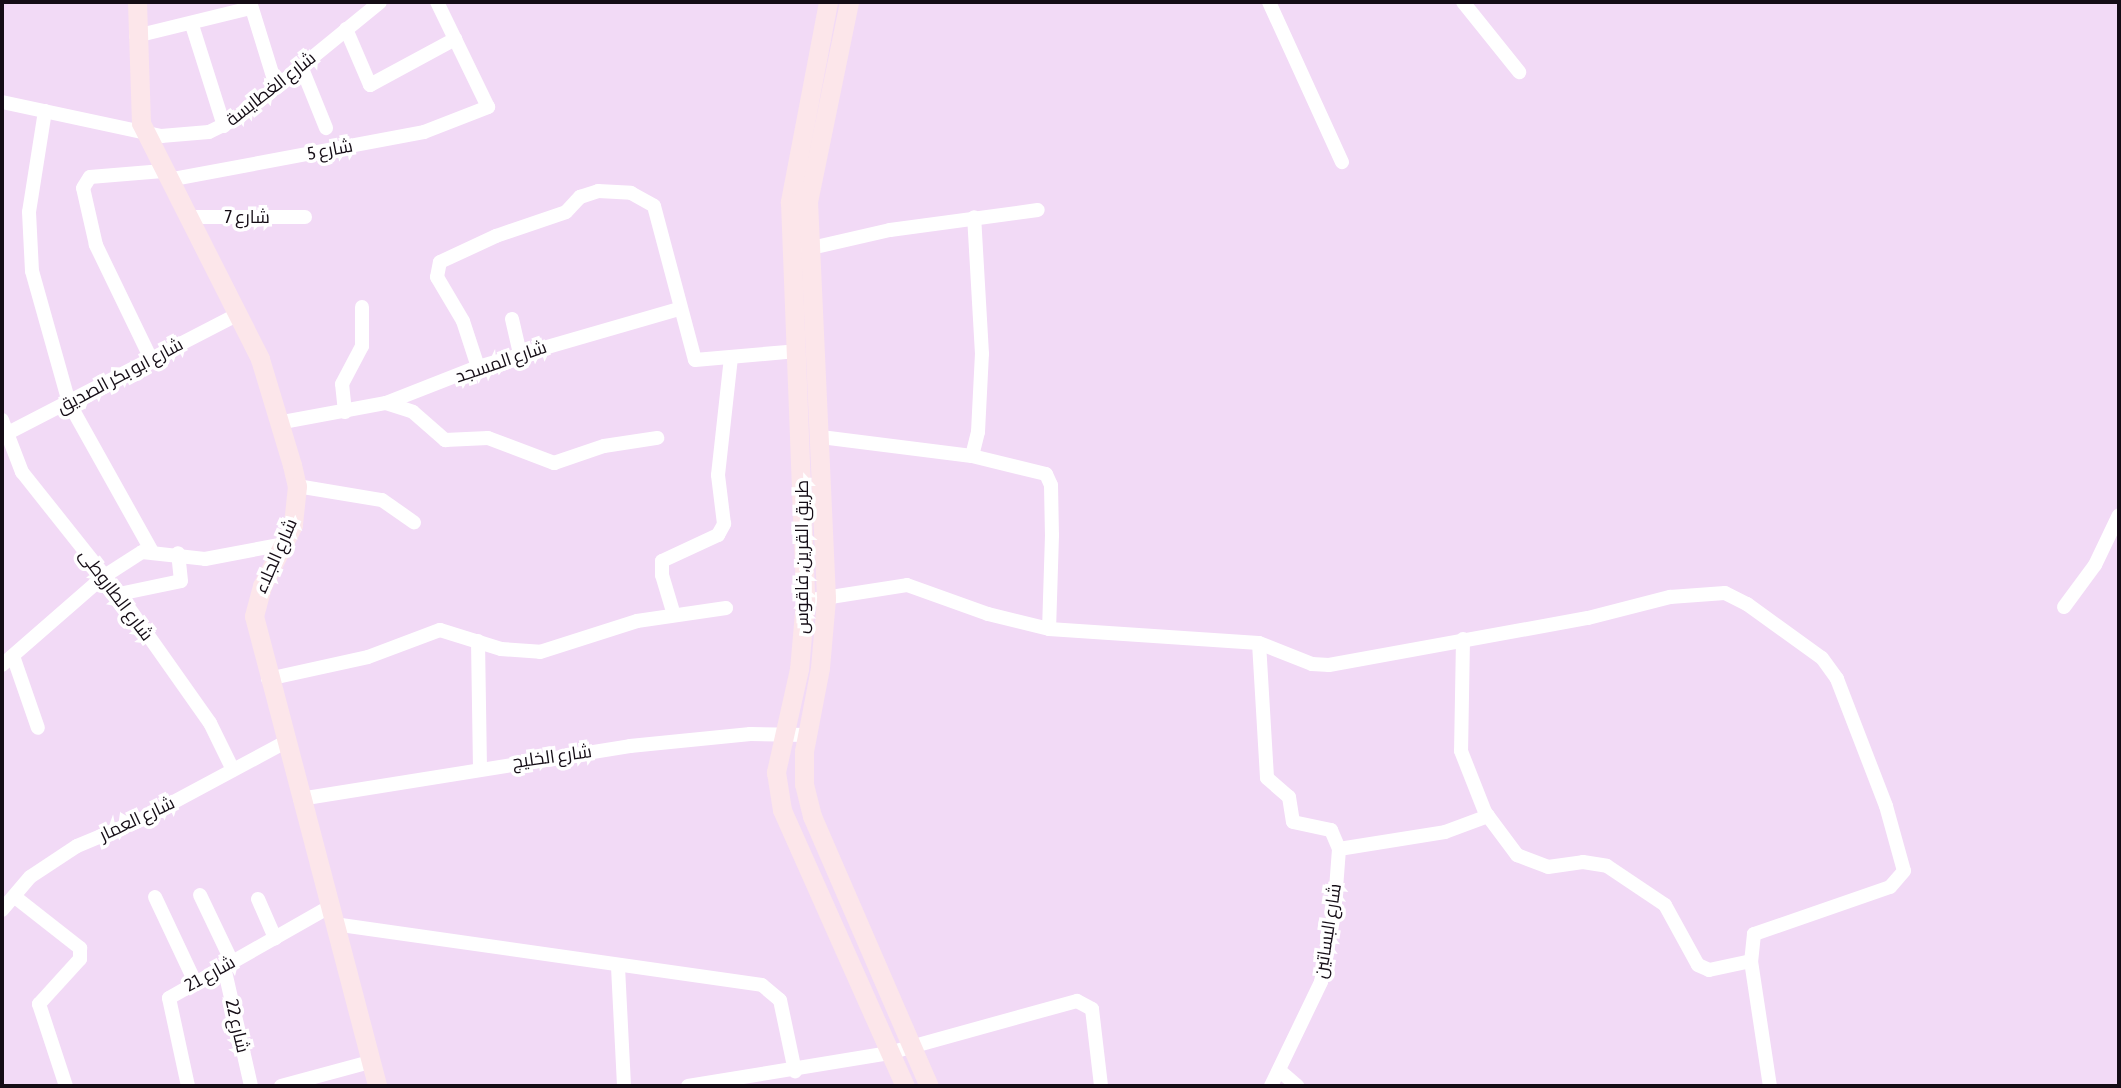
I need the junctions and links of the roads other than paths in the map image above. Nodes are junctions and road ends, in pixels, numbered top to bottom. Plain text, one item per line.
1 (137, 2) edge
2 (380, 2) edge
3 (437, 2) edge
4 (828, 2) edge
5 (849, 2) edge
6 (1269, 2) edge
7 (1463, 2) edge
8 (251, 5) edge
9 (192, 25) junction
10 (346, 29) junction
11 (136, 36) junction
12 (455, 39) junction
13 (301, 66) junction
14 (1519, 72) dead end
15 (276, 86) junction
16 (2, 102) edge
17 (46, 111) junction
18 (224, 126) junction
19 (326, 128) dead end
20 (145, 133) junction
21 (1342, 162) dead end
22 (165, 175) junction
23 (1038, 210) dead end
24 (306, 217) dead end
25 (974, 217) junction
26 (188, 218) junction
27 (807, 249) junction
28 (362, 307) dead end
29 (679, 309) junction
30 (238, 314) junction
31 (512, 318) dead end
32 (797, 351) junction
33 (520, 354) junction
34 (731, 358) junction
35 (151, 359) junction
36 (478, 367) junction
37 (820, 377) junction
38 (799, 380) junction
39 (69, 403) junction
40 (386, 403) junction
41 (345, 412) junction
42 (282, 422) junction
43 (3, 430) edge
44 (821, 437) junction
45 (657, 438) dead end
46 (972, 456) junction
47 (297, 486) junction
48 (802, 493) junction
49 (823, 493) junction
50 (2119, 515) edge
51 (414, 522) dead end
52 (284, 544) junction
53 (151, 550) junction
54 (178, 553) junction
55 (103, 577) junction
56 (119, 594) junction
57 (827, 599) junction
58 (805, 601) junction
59 (2064, 607) dead end
60 (726, 608) dead end
61 (674, 615) junction
62 (1049, 629) junction
63 (1463, 639) junction
64 (478, 640) junction
65 (1259, 643) junction
66 (6, 660) edge
67 (268, 679) junction
68 (38, 728) dead end
69 (781, 735) junction
70 (807, 735) junction
71 (284, 743) junction
72 (480, 768) junction
73 (233, 770) junction
74 (300, 799) junction
75 (1488, 816) junction
76 (1339, 849) junction
77 (200, 895) dead end
78 (15, 897) junction
79 (155, 897) dead end
80 (258, 899) dead end
81 (2, 910) edge
82 (331, 916) junction
83 (275, 937) junction
84 (1751, 961) junction
85 (228, 964) junction
86 (618, 967) junction
87 (195, 982) junction
88 (909, 1047) junction
89 (889, 1053) junction
90 (370, 1062) junction
91 (1280, 1071) junction
92 (788, 1077) edge
93 (710, 1085) edge
94 (66, 1086) edge
95 (188, 1086) edge
96 (251, 1086) edge
97 (281, 1086) edge
98 (377, 1086) edge
99 (624, 1086) edge
100 (688, 1086) edge
101 (905, 1086) edge
102 (929, 1086) edge
103 (1101, 1086) edge
104 (1271, 1086) edge
105 (1297, 1086) edge
106 (1770, 1086) edge

1 - 11 main road, شارع الجلاء
2 - 10 street, شارع الغطايسة
3 - 12 street
4 - 32 main road, طريق القرين, فاقوس
5 - 27 main road, طريق القرين, فاقوس
6 - 21 street
7 - 14 street
8 - 9 street
8 - 15 street
9 - 11 street
9 - 18 street
10 - 12 street
10 - 13 street, شارع الغطايسة
11 - 20 main road, شارع الجلاء
12 - 22 street, شارع 5
13 - 15 street, شارع الغطايسة
13 - 19 street
15 - 18 street, شارع الغطايسة
16 - 17 street, شارع الغطايسة
17 - 20 street, شارع الغطايسة
17 - 39 street
18 - 20 street, شارع الغطايسة
20 - 22 main road, شارع الجلاء
22 - 26 main road, شارع الجلاء
22 - 35 street, شارع 5
23 - 25 street
24 - 26 street, شارع 7
25 - 27 street
25 - 46 street
26 - 30 main road, شارع الجلاء
27 - 37 main road, طريق القرين, فاقوس
28 - 41 street
29 - 33 street, شارع المسجد
29 - 34 street
29 - 36 street
30 - 35 street, شارع ابو بكر الصديق
30 - 42 main road, شارع الجلاء
31 - 33 street
32 - 34 street
32 - 38 main road, طريق القرين, فاقوس
33 - 36 street, شارع المسجد
34 - 61 street
35 - 39 street, شارع ابو بكر الصديق
36 - 40 street, شارع المسجد
37 - 38 main road
37 - 44 main road, طريق القرين, فاقوس
38 - 48 main road, طريق القرين, فاقوس
39 - 43 street, شارع ابو بكر الصديق
39 - 53 street
40 - 41 street, شارع المسجد
40 - 45 street
41 - 42 street, شارع المسجد
42 - 47 main road, شارع الجلاء
43 - 55 street, شارع الطاروطى
44 - 46 street
44 - 49 main road, طريق القرين, فاقوس
46 - 62 street
47 - 51 street
47 - 52 main road, شارع الجلاء
48 - 49 main road
48 - 58 main road, طريق القرين, فاقوس
49 - 57 main road, طريق القرين, فاقوس
50 - 59 street
52 - 54 street
52 - 67 main road, شارع الجلاء
53 - 54 street
53 - 55 street
54 - 56 street
55 - 56 street, شارع الطاروطى
55 - 66 street
56 - 73 street, شارع الطاروطى
57 - 58 street
57 - 62 street
57 - 70 main road, طريق القرين, فاقوس
58 - 69 main road, طريق القرين, فاقوس
60 - 61 street
61 - 64 street
62 - 65 street
63 - 65 street
63 - 75 street
63 - 84 street
64 - 67 street
64 - 72 street
65 - 76 street
66 - 68 street
67 - 71 main road, شارع الجلاء
69 - 70 street, شارع الخليج
69 - 72 street, شارع الخليج
69 - 89 main road, طريق القرين, فاقوس
70 - 88 main road, طريق القرين, فاقوس
71 - 73 street, شارع العمار
71 - 74 main road, شارع الجلاء
72 - 74 street, شارع الخليج
73 - 78 street, شارع العمار
74 - 82 main road, شارع الجلاء
75 - 76 street
75 - 84 street
76 - 91 street, شارع البساتين
77 - 85 street, شارع 22
78 - 81 street, شارع العمار
78 - 94 street
79 - 87 street
80 - 83 street
82 - 83 street, شارع 21
82 - 86 street
82 - 90 main road, شارع الجلاء
83 - 85 street, شارع 21
84 - 106 street
85 - 87 street, شارع 21
85 - 96 street, شارع 22
86 - 92 street
86 - 99 street
87 - 95 street, شارع 21
88 - 89 street
88 - 102 main road, طريق القرين, فاقوس
88 - 103 street
89 - 92 street
89 - 101 main road, طريق القرين, فاقوس
90 - 97 street
90 - 98 main road, شارع الجلاء
91 - 104 street, شارع البساتين
91 - 105 street
92 - 93 street
93 - 100 street

